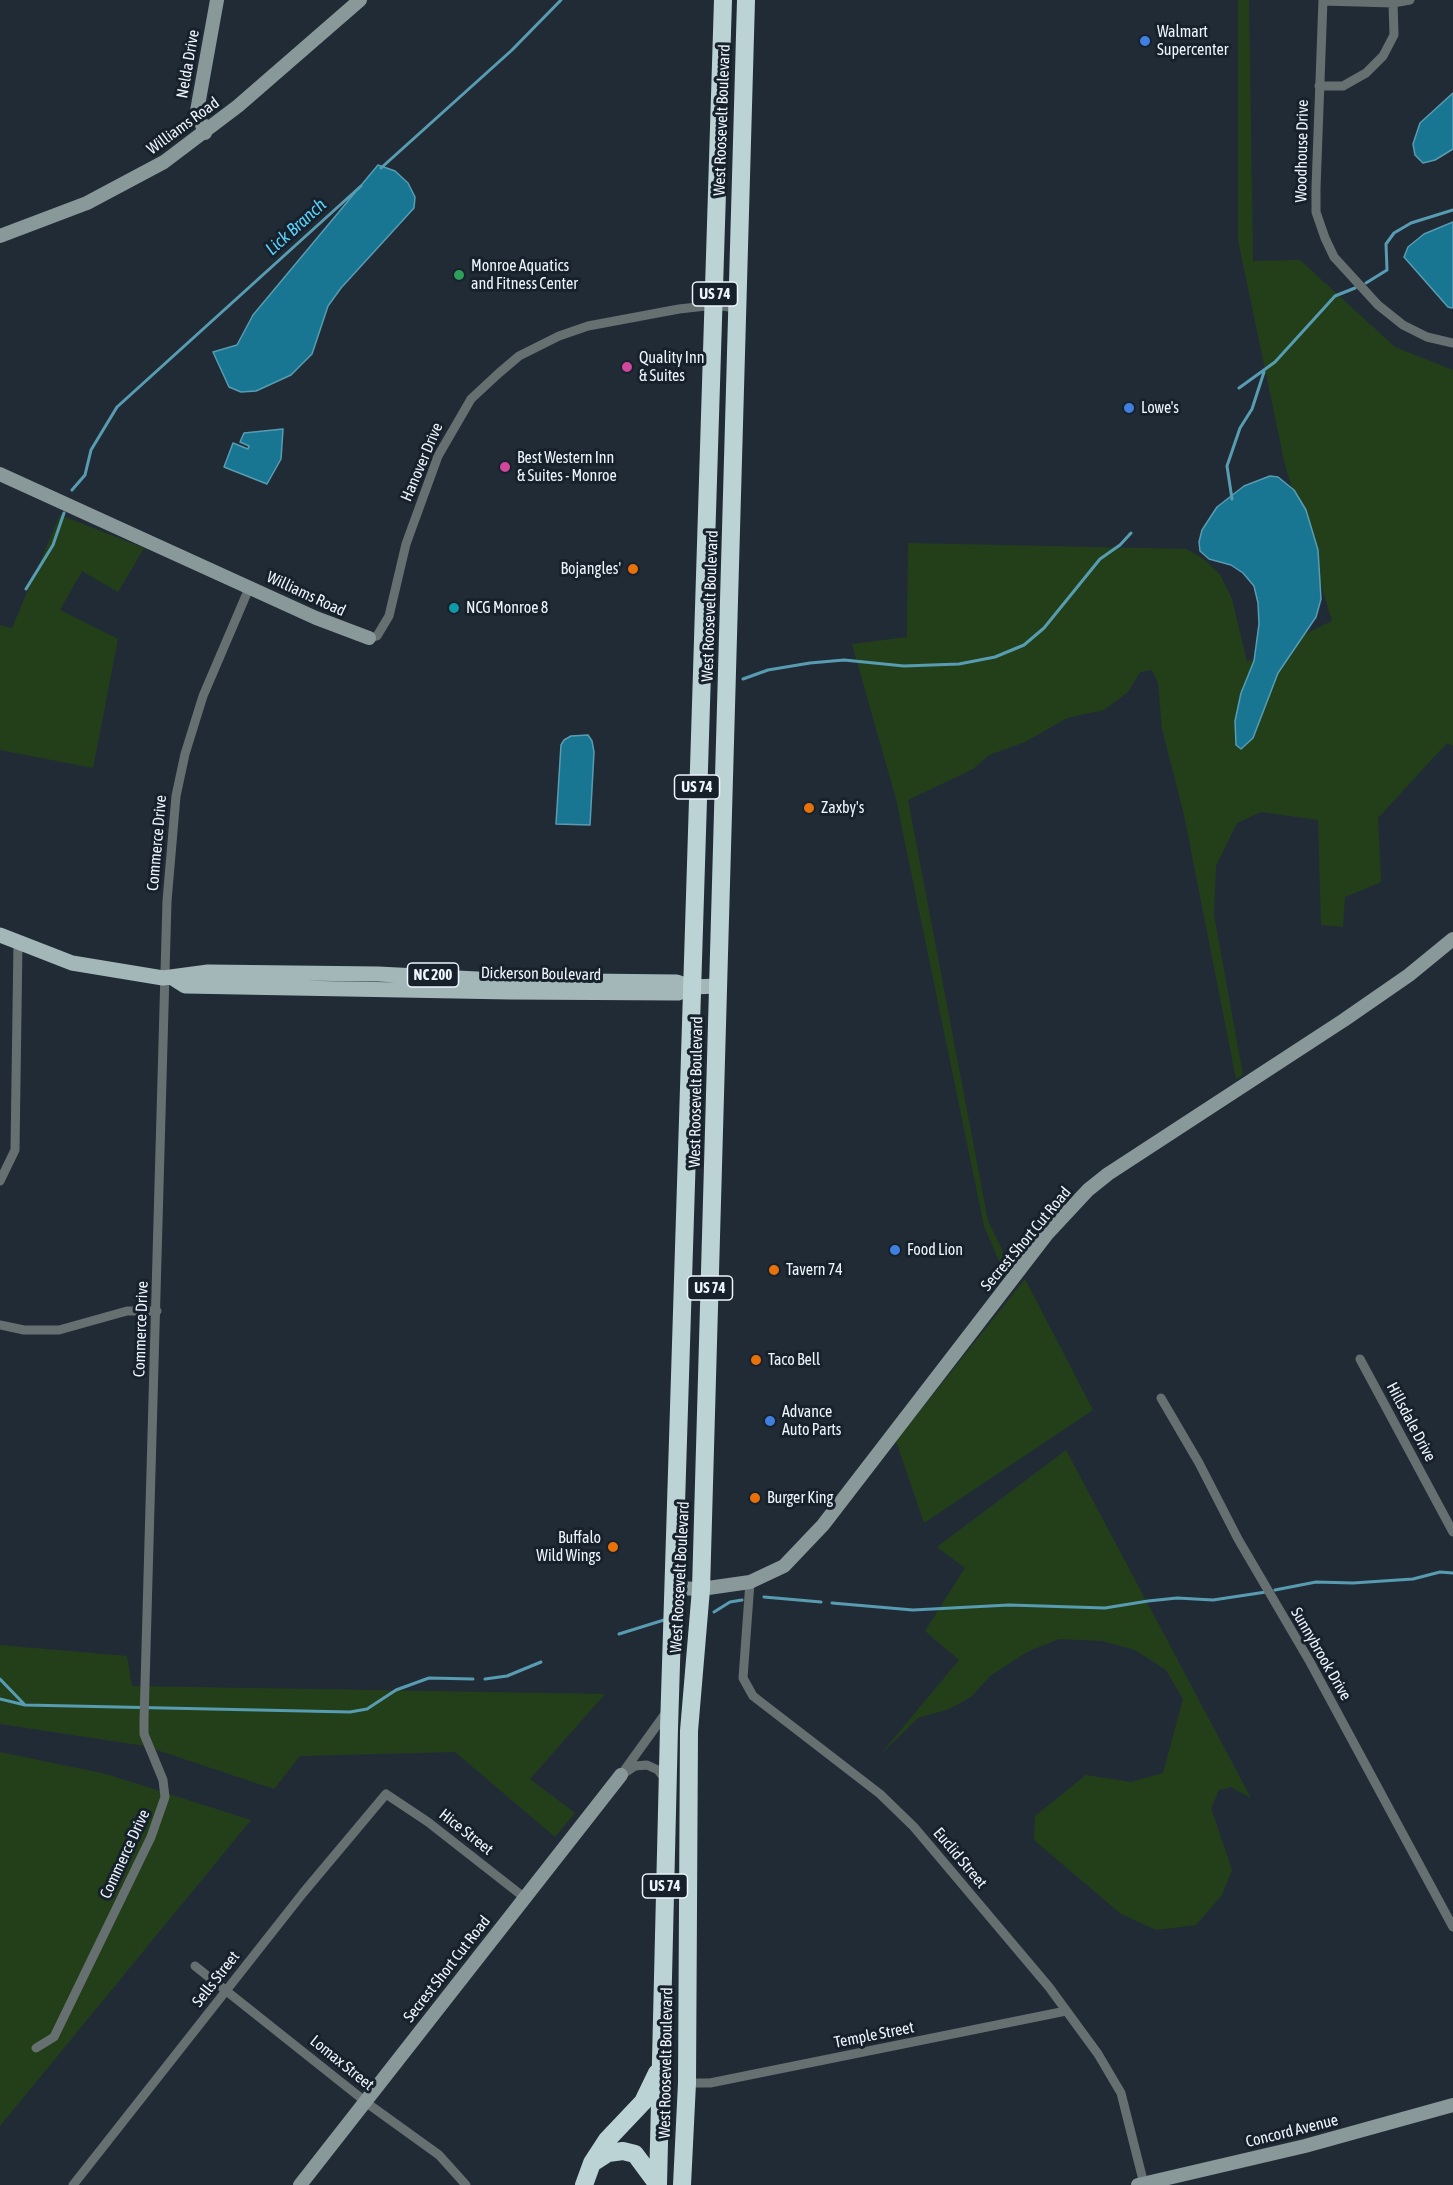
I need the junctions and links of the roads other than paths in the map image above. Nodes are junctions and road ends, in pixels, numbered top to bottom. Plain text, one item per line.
1 (217, 0) edge
2 (360, 0) edge
3 (723, 0) edge
4 (746, 0) edge
5 (1410, 0) edge
6 (1323, 1) edge
7 (1393, 3) junction
8 (1319, 86) junction
9 (205, 133) junction
10 (0, 236) edge
11 (715, 305) junction
12 (736, 308) junction
13 (1453, 344) edge
14 (0, 474) edge
15 (706, 544) junction
16 (250, 586) junction
17 (369, 638) joint
18 (727, 670) junction
19 (0, 935) edge
20 (1453, 939) edge
21 (18, 942) junction
22 (169, 978) junction
23 (497, 980) junction
24 (718, 986) junction
25 (692, 987) junction
26 (440, 990) junction
27 (0, 1181) edge
28 (157, 1311) junction
29 (0, 1325) edge
30 (1360, 1359) dead end
31 (1161, 1398) dead end
32 (1453, 1532) edge
33 (750, 1582) junction
34 (675, 1588) junction
35 (701, 1589) junction
36 (670, 1704) junction
37 (621, 1775) junction
38 (667, 1781) junction
39 (386, 1794) joint
40 (525, 1898) junction
41 (1453, 1927) edge
42 (195, 1966) dead end
43 (226, 1990) junction
44 (1066, 2011) junction
45 (36, 2048) dead end
46 (660, 2062) junction
47 (687, 2083) junction
48 (364, 2101) junction
49 (1453, 2105) edge
50 (624, 2123) junction
51 (608, 2153) junction
52 (592, 2163) junction
53 (1141, 2184) edge
54 (73, 2185) edge
55 (300, 2185) edge
56 (466, 2185) edge
57 (584, 2185) edge
58 (658, 2185) edge
59 (682, 2185) edge

1 - 9 street, Nelda Drive
2 - 9 street, Williams Road
3 - 11 highway, West Roosevelt Boulevard / US 74
4 - 12 highway, West Roosevelt Boulevard / US 74
5 - 7 street
6 - 7 street
6 - 8 street, Woodhouse Drive
7 - 8 street
8 - 13 street, Woodhouse Drive
9 - 10 street, Williams Road
11 - 12 street, Hanover Drive
11 - 15 highway, West Roosevelt Boulevard / US 74
11 - 17 street, Hanover Drive
12 - 18 highway, West Roosevelt Boulevard / US 74
14 - 16 street, Williams Road
15 - 18 highway
15 - 25 highway, West Roosevelt Boulevard / US 74
16 - 17 street, Williams Road
16 - 22 street, Commerce Drive
18 - 24 highway, West Roosevelt Boulevard / US 74
19 - 21 main road, Dickerson Boulevard / NC 200
20 - 33 street, Secrest Short Cut Road
21 - 22 main road, Dickerson Boulevard / NC 200
21 - 27 street
22 - 23 main road, Dickerson Boulevard / NC 200
22 - 26 main road, Dickerson Boulevard / NC 200
22 - 28 street, Commerce Drive
23 - 25 main road, Dickerson Boulevard / NC 200
23 - 26 main road, NC 200
24 - 25 main road, Dickerson Boulevard / NC 200
24 - 35 highway, West Roosevelt Boulevard / US 74
25 - 26 main road, Dickerson Boulevard / NC 200
25 - 34 highway, West Roosevelt Boulevard / US 74
28 - 29 street
28 - 45 street, Commerce Drive
30 - 32 street, Hillsdale Drive
31 - 41 street, Sunnybrook Drive
33 - 35 street, Secrest Short Cut Road
33 - 44 street, Euclid Street
34 - 35 street, Secrest Short Cut Road
34 - 36 highway, West Roosevelt Boulevard / US 74
35 - 47 highway, West Roosevelt Boulevard / US 74
36 - 37 street, Secrest Short Cut Road
36 - 38 highway, West Roosevelt Boulevard / US 74
37 - 38 street
37 - 40 street, Secrest Short Cut Road
38 - 46 highway, West Roosevelt Boulevard / US 74
39 - 40 street, Hice Street
39 - 43 street, Sells Street
40 - 48 street, Secrest Short Cut Road
42 - 43 street, Lomax Street
43 - 48 street, Lomax Street
43 - 54 street, Sells Street
44 - 47 street, Temple Street
44 - 53 street, Euclid Street
46 - 50 highway
46 - 58 highway, West Roosevelt Boulevard / US 74
47 - 59 highway, West Roosevelt Boulevard / US 74
48 - 55 street, Secrest Short Cut Road
48 - 56 street, Lomax Street
49 - 53 street, Concord Avenue
50 - 51 highway
50 - 52 highway
51 - 52 highway
51 - 58 highway
52 - 57 highway

